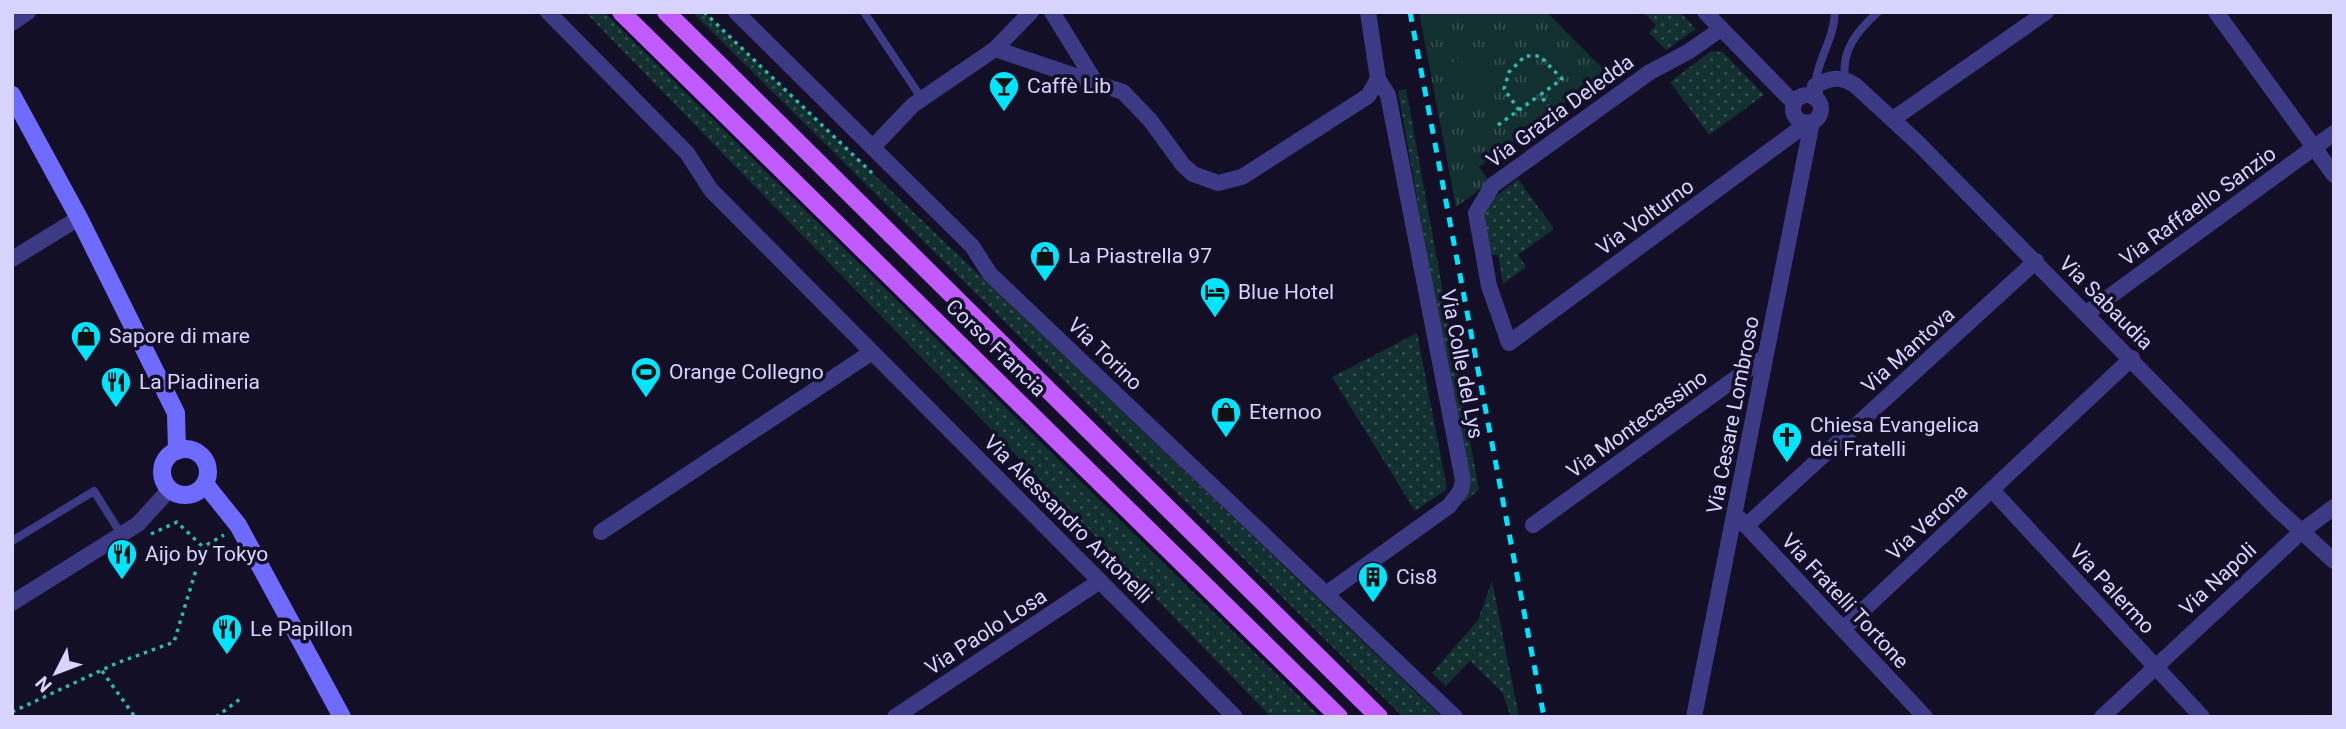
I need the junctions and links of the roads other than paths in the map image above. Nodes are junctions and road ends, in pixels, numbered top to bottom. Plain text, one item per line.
1 (28, 12) edge
2 (548, 12) edge
3 (621, 12) edge
4 (666, 12) edge
5 (736, 12) edge
6 (864, 12) edge
7 (1031, 12) edge
8 (1052, 12) edge
9 (1368, 12) edge
10 (1705, 12) edge
11 (1835, 12) edge
12 (1878, 12) edge
13 (2046, 12) edge
14 (2216, 12) edge
15 (12, 23) edge
16 (1721, 29) junction
17 (995, 49) junction
18 (1844, 78) junction
19 (1378, 79) junction
20 (1094, 80) junction
21 (1815, 92) junction
22 (12, 95) edge
23 (922, 99) junction
24 (1794, 103) junction
25 (1892, 119) junction
26 (1808, 122) junction
27 (2334, 134) edge
28 (873, 147) junction
29 (2314, 148) junction
30 (2334, 175) edge
31 (79, 218) junction
32 (12, 259) edge
33 (2036, 261) junction
34 (2087, 313) junction
35 (1509, 343) joint
36 (872, 352) junction
37 (1765, 357) junction
38 (2132, 358) junction
39 (177, 451) junction
40 (205, 484) junction
41 (170, 489) junction
42 (1992, 490) junction
43 (2334, 507) edge
44 (1734, 513) junction
45 (1533, 525) dead end
46 (1746, 526) junction
47 (2302, 531) junction
48 (601, 532) dead end
49 (121, 534) junction
50 (12, 541) edge
51 (2334, 561) edge
52 (1100, 581) junction
53 (1326, 594) junction
54 (12, 603) edge
55 (1843, 629) junction
56 (2155, 667) junction
57 (342, 717) edge
58 (895, 717) edge
59 (1236, 717) edge
60 (1339, 717) edge
61 (1379, 717) edge
62 (1455, 717) edge
63 (1693, 717) edge
64 (1925, 717) edge
65 (2102, 717) edge
66 (2202, 717) edge

1 - 15 street
2 - 36 street, Via Alessandro Antonelli
3 - 60 main road, Corso Francia
4 - 61 main road, Corso Francia
5 - 28 street, Via Torino
6 - 23 lane
7 - 17 street
8 - 20 street
9 - 19 street, Via Colle del Lys
10 - 16 street
11 - 21 lane
12 - 18 lane
13 - 25 street
14 - 29 street
16 - 24 street
16 - 35 street, Via Grazia Deledda
17 - 20 street
17 - 23 street
18 - 21 street
18 - 25 street, Via Sabaudia
19 - 20 street
19 - 53 street, Via Colle del Lys
21 - 24 street
21 - 26 street
22 - 31 street
23 - 28 street
24 - 26 street
25 - 33 street, Via Sabaudia
26 - 35 street, Via Volturno
26 - 37 street, Via Cesare Lombroso
27 - 29 street, Via Raffaello Sanzio
28 - 53 street, Via Torino
29 - 30 street
29 - 34 street, Via Raffaello Sanzio
31 - 32 street
31 - 39 street
33 - 34 street, Via Sabaudia
33 - 46 street, Via Mantova
34 - 38 street, Via Sabaudia
36 - 48 street
36 - 52 street, Via Alessandro Antonelli
37 - 44 street, Via Cesare Lombroso
37 - 45 street, Via Montecassino
38 - 42 street, Via Verona
38 - 47 street, Via Sabaudia
39 - 40 street
39 - 41 street
40 - 41 street
40 - 57 street
41 - 49 street
42 - 55 street, Via Verona
42 - 56 street, Via Palermo
43 - 47 street, Via Napoli
44 - 46 street, Via Fratelli Tortone
44 - 63 street, Via Cesare Lombroso
46 - 55 street, Via Fratelli Tortone
47 - 51 street, Via Sabaudia
47 - 56 street, Via Napoli
49 - 50 lane
49 - 54 street
52 - 58 street, Via Paolo Losa
52 - 59 street, Via Alessandro Antonelli
53 - 62 street, Via Torino
55 - 64 street, Via Fratelli Tortone
56 - 65 street, Via Napoli
56 - 66 street, Via Palermo

